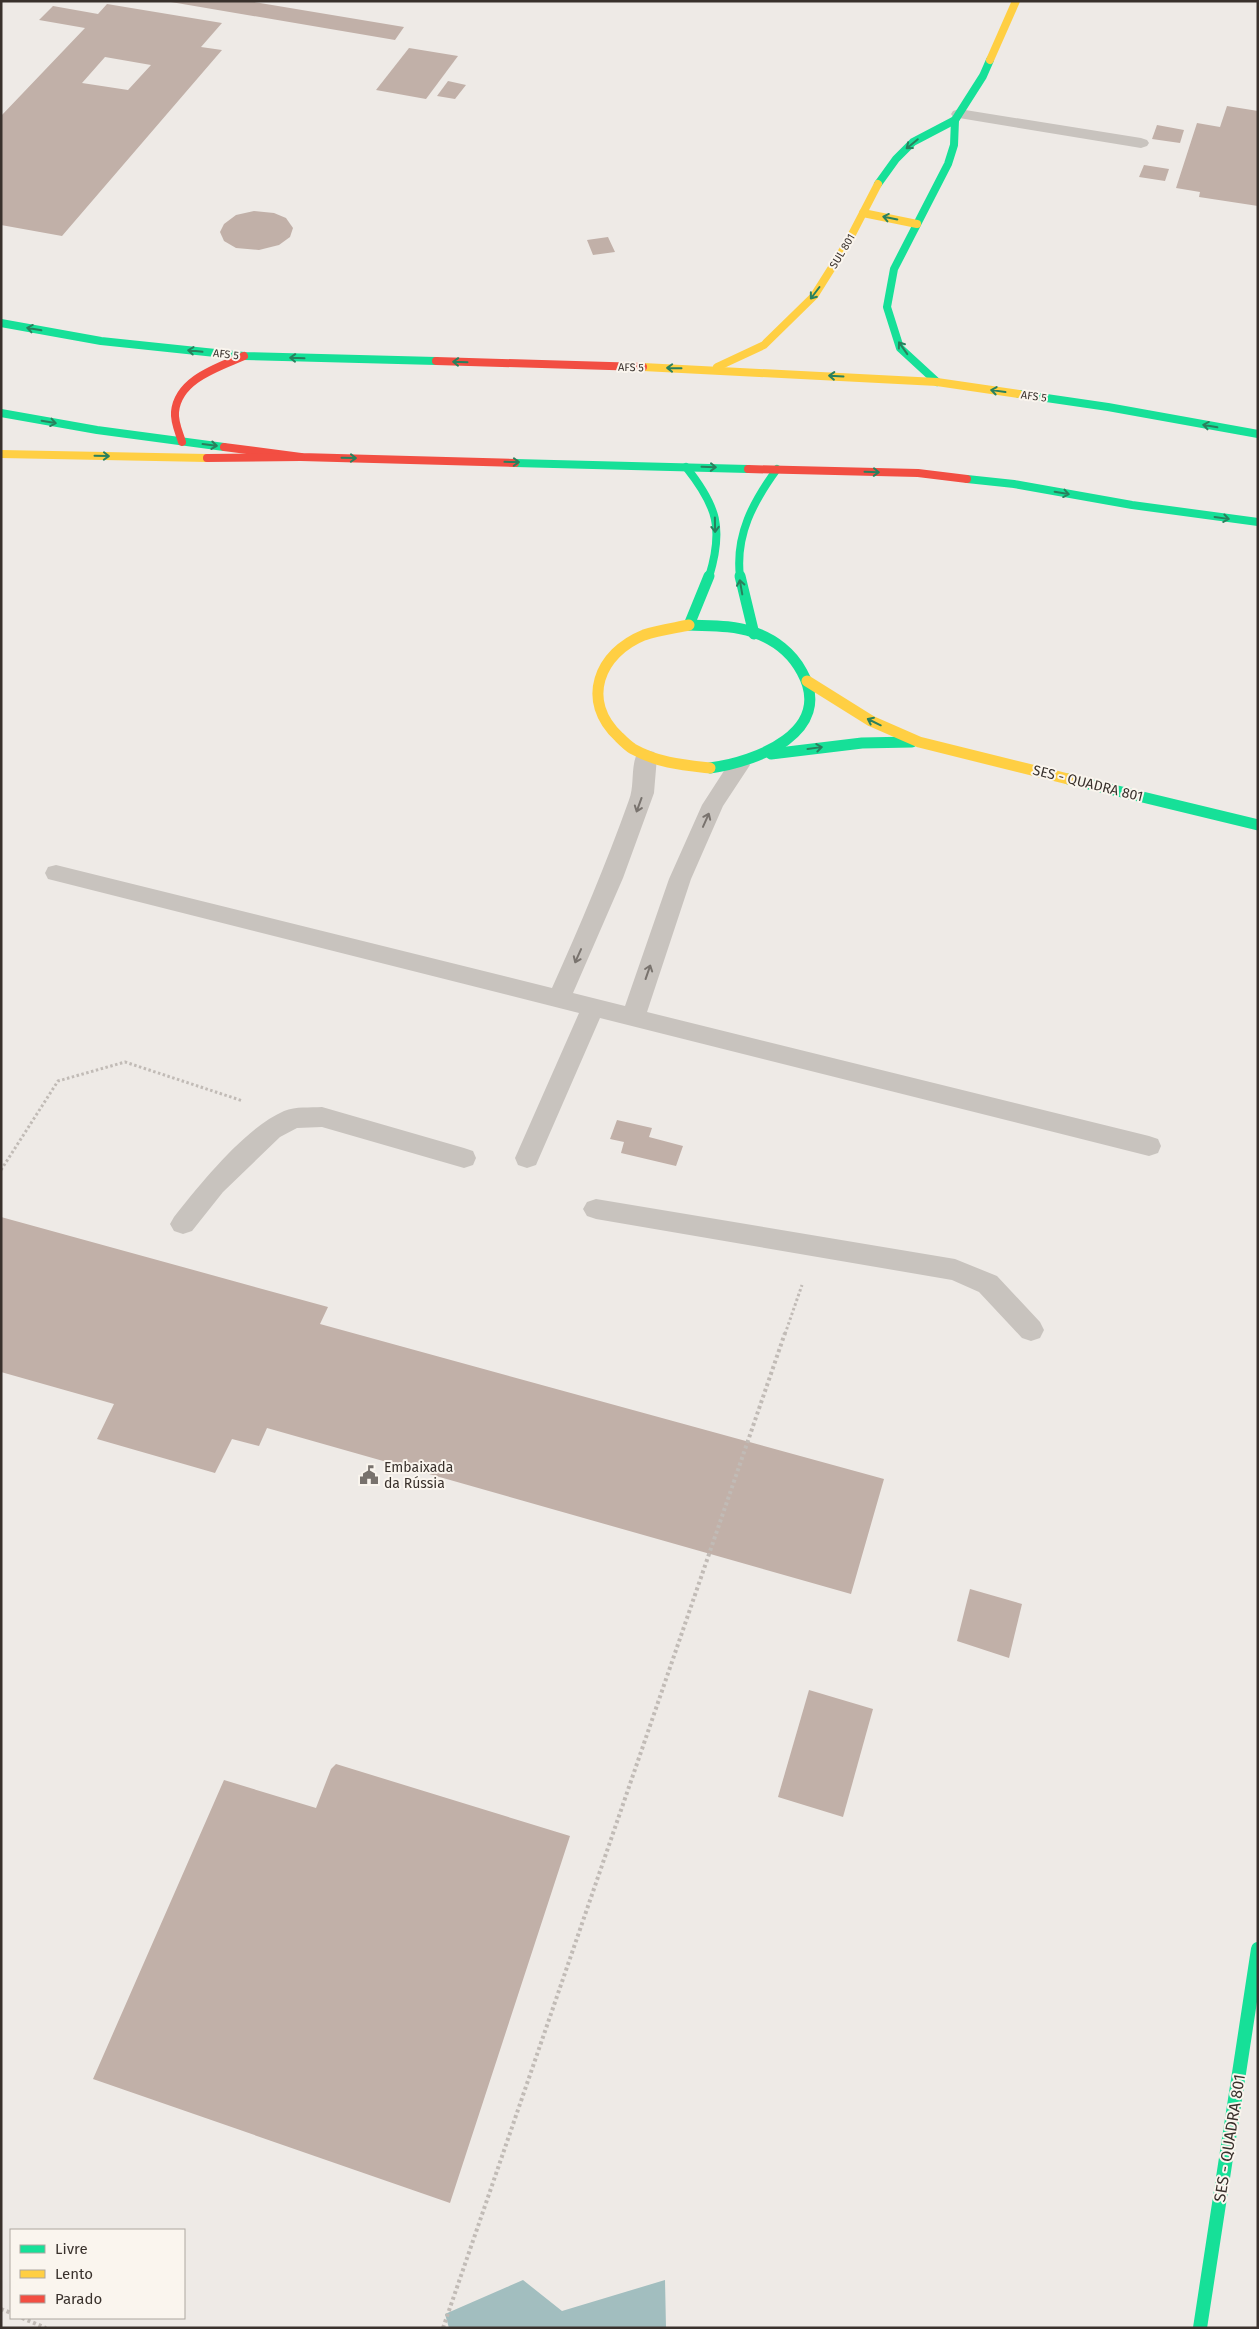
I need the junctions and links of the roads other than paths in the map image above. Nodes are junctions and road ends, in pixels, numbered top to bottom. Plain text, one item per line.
1 (1016, 1) edge
2 (957, 117) junction
3 (1141, 143) dead end
4 (863, 213) junction
5 (917, 224) junction
6 (1, 323) edge
7 (244, 356) junction
8 (714, 369) junction
9 (937, 382) junction
10 (1, 413) edge
11 (1258, 434) edge
12 (182, 442) junction
13 (1, 454) edge
14 (301, 457) junction
15 (686, 467) junction
16 (777, 469) junction
17 (1258, 512) edge
18 (1240, 521) junction
19 (1258, 522) edge
20 (738, 545) junction
21 (714, 547) junction
22 (689, 625) junction
23 (754, 634) junction
24 (807, 681) junction
25 (919, 742) junction
26 (766, 755) junction
27 (646, 757) junction
28 (739, 765) junction
29 (1258, 825) edge
30 (56, 873) dead end
31 (559, 999) junction
32 (593, 1008) junction
33 (633, 1018) junction
34 (1149, 1146) dead end
35 (464, 1158) dead end
36 (527, 1158) dead end
37 (596, 1209) dead end
38 (183, 1224) dead end
39 (1031, 1330) dead end
40 (1258, 1949) edge
41 (1200, 2328) edge

1 - 2 street
2 - 3 lane
2 -> 4 street, SUL 801
2 - 5 street
5 -> 4 street
4 -> 8 street, SUL 801
9 -> 5 street
7 -> 6 street, AFS 5
8 -> 7 street, AFS 5
7 - 12 street
9 -> 8 street, AFS 5
11 -> 9 street, AFS 5
10 -> 12 street
12 -> 14 street
13 -> 14 street
14 -> 15 street
15 -> 16 street
15 -> 21 street
16 -> 18 street
16 - 20 street
17 - 18 street
18 - 19 street
20 - 21 lane
23 -> 20 street
21 - 22 street
22 - 23 street
22 - 27 street
23 - 24 street
25 -> 24 street, SES - QUADRA 801
24 - 26 street
26 -> 25 street, SES - QUADRA 801
25 - 29 street, SES - QUADRA 801
26 - 28 street
27 - 28 street
27 -> 31 lane
33 -> 28 lane
30 - 31 lane
31 - 32 lane
32 - 33 lane
32 - 36 lane
33 - 34 lane
35 - 38 lane
37 - 39 lane
40 - 41 street, SES - QUADRA 801

